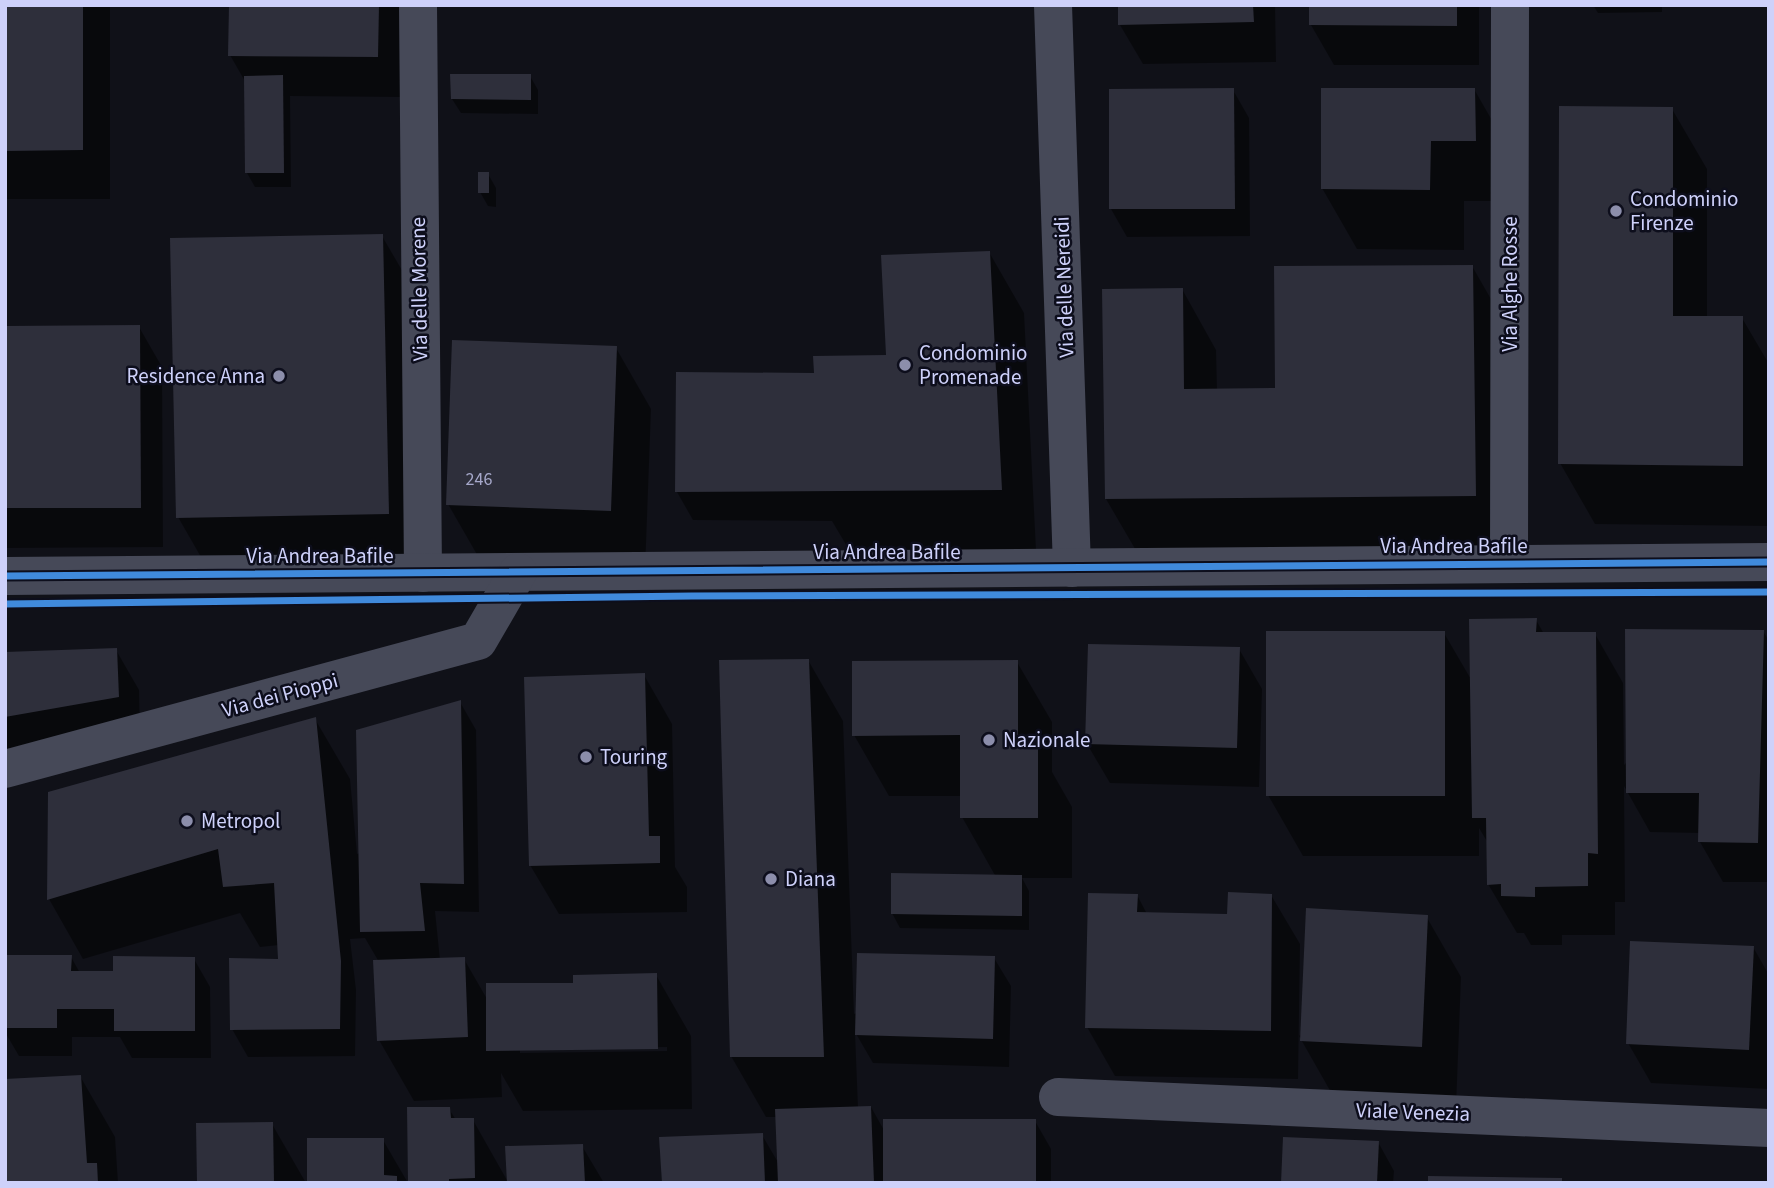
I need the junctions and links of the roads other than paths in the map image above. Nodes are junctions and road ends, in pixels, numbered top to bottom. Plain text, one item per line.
1 (418, 5) edge
2 (1053, 5) edge
3 (1510, 5) edge
4 (1769, 562) edge
5 (1509, 563) junction
6 (1072, 568) junction
7 (518, 572) junction
8 (423, 573) junction
9 (5, 576) edge
10 (5, 769) edge
11 (1058, 1097) dead end
12 (1769, 1128) edge

1 - 8 street, Via delle Morene
2 - 6 street, Via delle Nereidi
3 - 5 street, Via Alghe Rosse
4 - 5 street, Via Andrea Bafile
5 - 6 street, Via Andrea Bafile
6 - 7 street, Via Andrea Bafile
7 - 8 street, Via Andrea Bafile
7 - 10 street, Via dei Pioppi
8 - 9 street, Via Andrea Bafile
11 - 12 street, Viale Venezia

